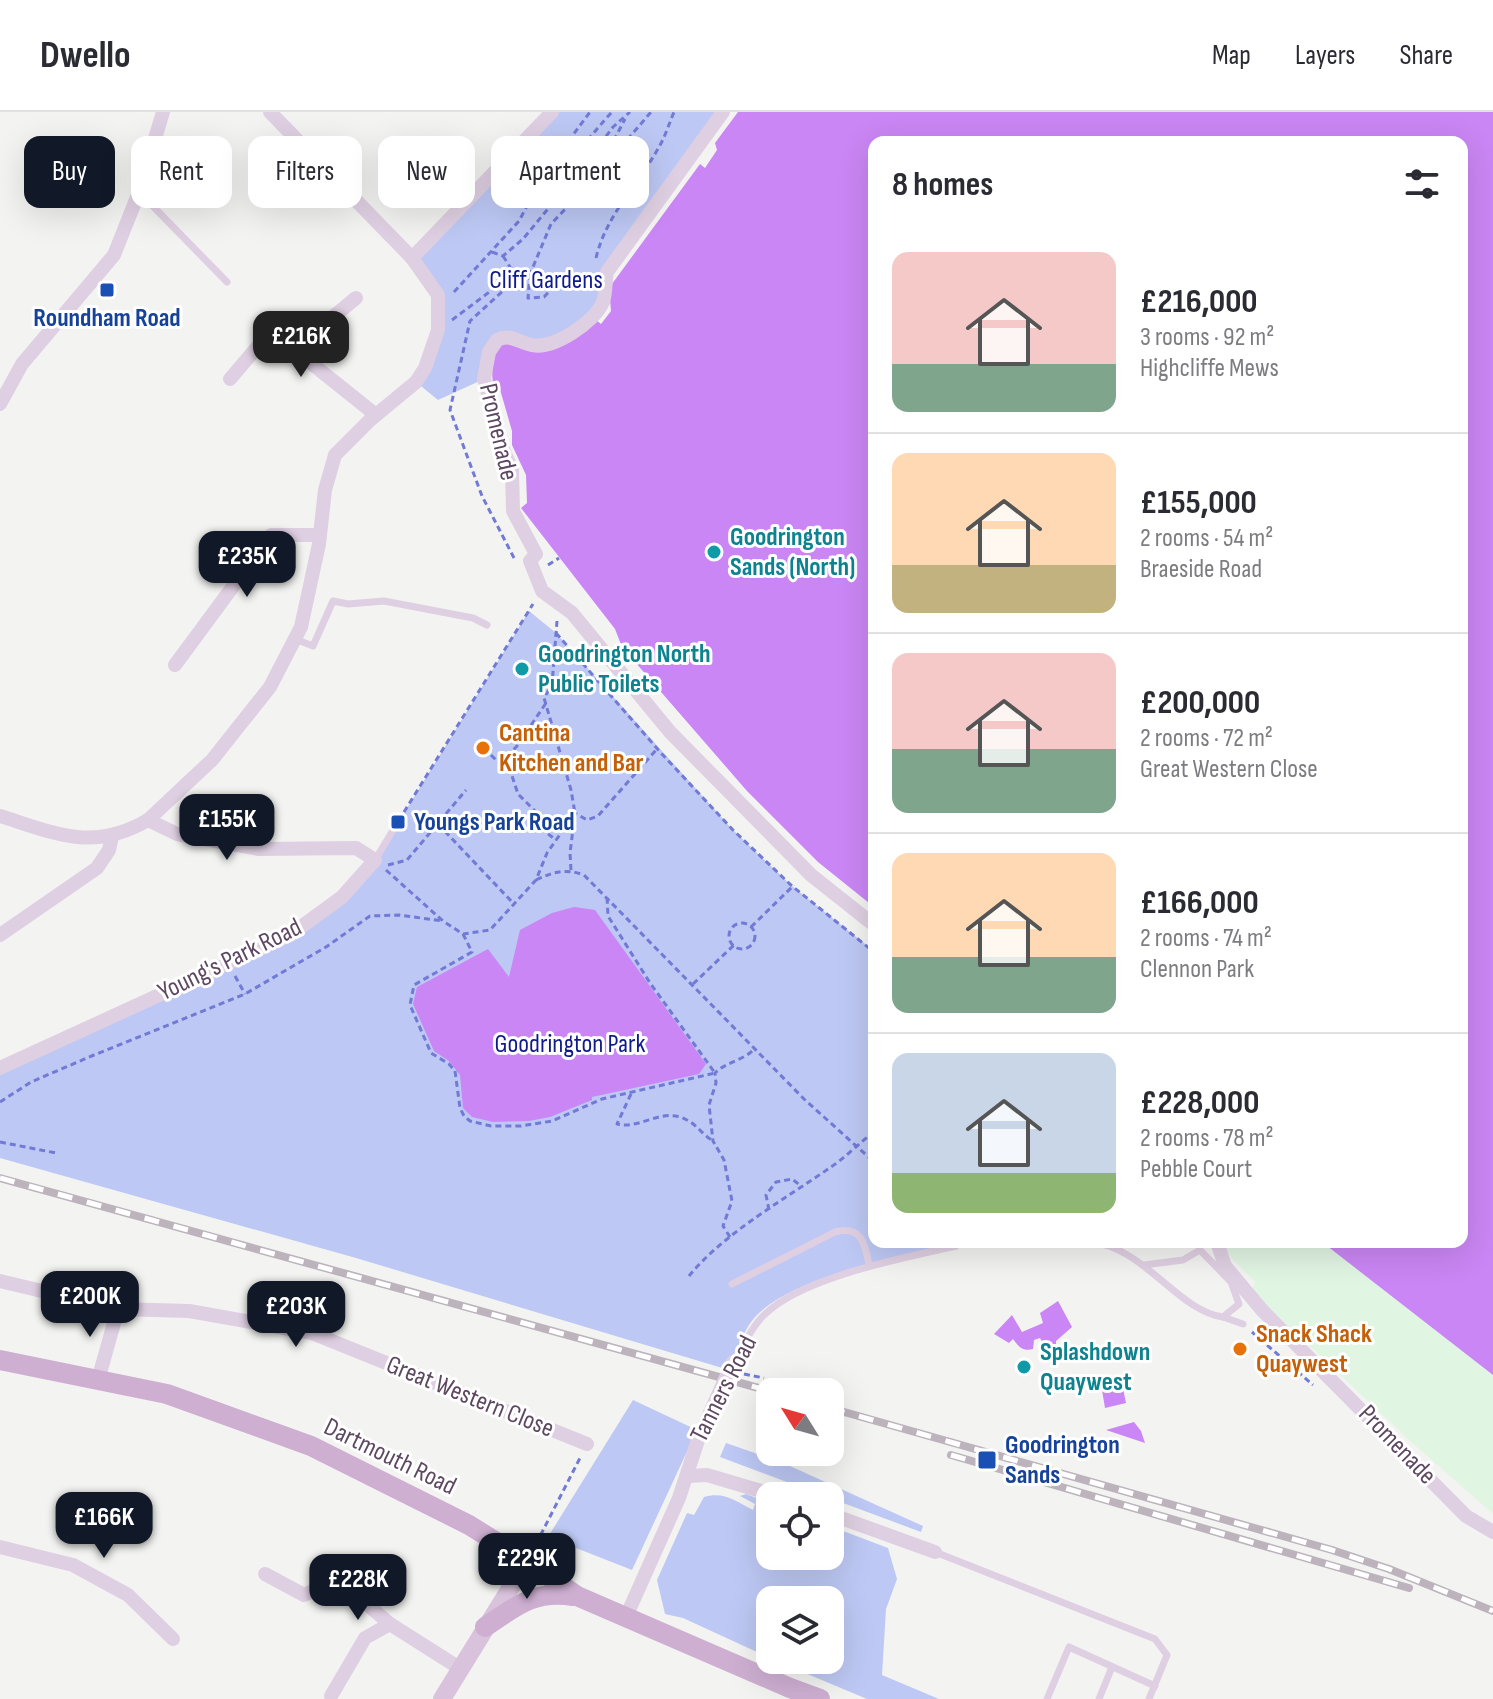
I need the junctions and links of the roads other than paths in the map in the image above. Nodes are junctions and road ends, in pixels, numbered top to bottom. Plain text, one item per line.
1 (163, 112) edge
2 (270, 112) edge
3 (552, 112) edge
4 (723, 112) edge
5 (156, 136) edge
6 (133, 208) edge
7 (155, 208) edge
8 (412, 258) junction
9 (227, 282) dead end
10 (356, 298) dead end
11 (294, 349) junction
12 (230, 379) dead end
13 (0, 404) edge
14 (376, 415) junction
15 (320, 535) junction
16 (487, 625) dead end
17 (295, 639) junction
18 (175, 665) dead end
19 (0, 816) edge
20 (148, 820) junction
21 (398, 822) road end
22 (112, 836) junction
23 (375, 860) junction
24 (868, 920) edge
25 (0, 935) edge
26 (0, 1068) edge
27 (947, 1248) edge
28 (1111, 1248) edge
29 (1219, 1248) edge
30 (869, 1265) junction
31 (1144, 1265) junction
32 (0, 1281) edge
33 (732, 1284) dead end
34 (118, 1309) junction
35 (1223, 1317) junction
36 (1243, 1324) dead end
37 (0, 1360) edge
38 (731, 1366) joint
39 (98, 1380) junction
40 (587, 1444) road end
41 (688, 1476) junction
42 (756, 1489) edge
43 (844, 1519) edge
44 (1493, 1532) edge
45 (0, 1547) edge
46 (935, 1552) joint
47 (527, 1561) junction
48 (265, 1574) dead end
49 (577, 1596) junction
50 (626, 1617) junction
51 (390, 1624) junction
52 (485, 1627) junction
53 (173, 1639) dead end
54 (1112, 1667) junction
55 (461, 1669) junction
56 (1155, 1686) junction
57 (331, 1696) dead end
58 (442, 1699) edge
59 (820, 1699) edge
60 (1047, 1699) edge
61 (1099, 1699) edge
62 (1149, 1699) edge

1 - 5 street
2 - 8 street
3 - 8 street
4 - 24 street, Promenade
6 - 13 street
7 - 9 lane
8 - 14 street
10 - 11 street
11 - 12 street
11 - 14 street
14 - 15 street
15 - 17 street
15 - 18 street
16 - 17 lane
17 - 20 street
19 - 22 street
20 - 22 street
20 - 23 street
21 - 23 lane, Young's Park Road
22 - 25 street
23 - 26 street, Young's Park Road
27 - 30 lane, Tanners Road
28 - 31 lane
29 - 44 street, Promenade
30 - 33 lane
30 - 38 lane, Tanners Road
31 - 35 lane
31 - 35 lane
32 - 34 street, Great Western Close
34 - 39 street
34 - 40 street, Great Western Close
35 - 36 lane
37 - 39 main road, Dartmouth Road
38 - 41 street, Tanners Road, bridge
39 - 47 main road, Dartmouth Road
41 - 42 street
41 - 50 street, Tanners Road
43 - 46 street
45 - 53 street
46 - 56 lane
47 - 49 main road, Dartmouth Road
47 - 52 street
48 - 51 street
49 - 50 main road, Dartmouth Road
49 - 52 main road
50 - 59 main road, Dartmouth Road
51 - 55 street
51 - 57 street
52 - 55 street
54 - 56 lane
54 - 60 lane
54 - 61 lane
55 - 58 street
56 - 62 lane

